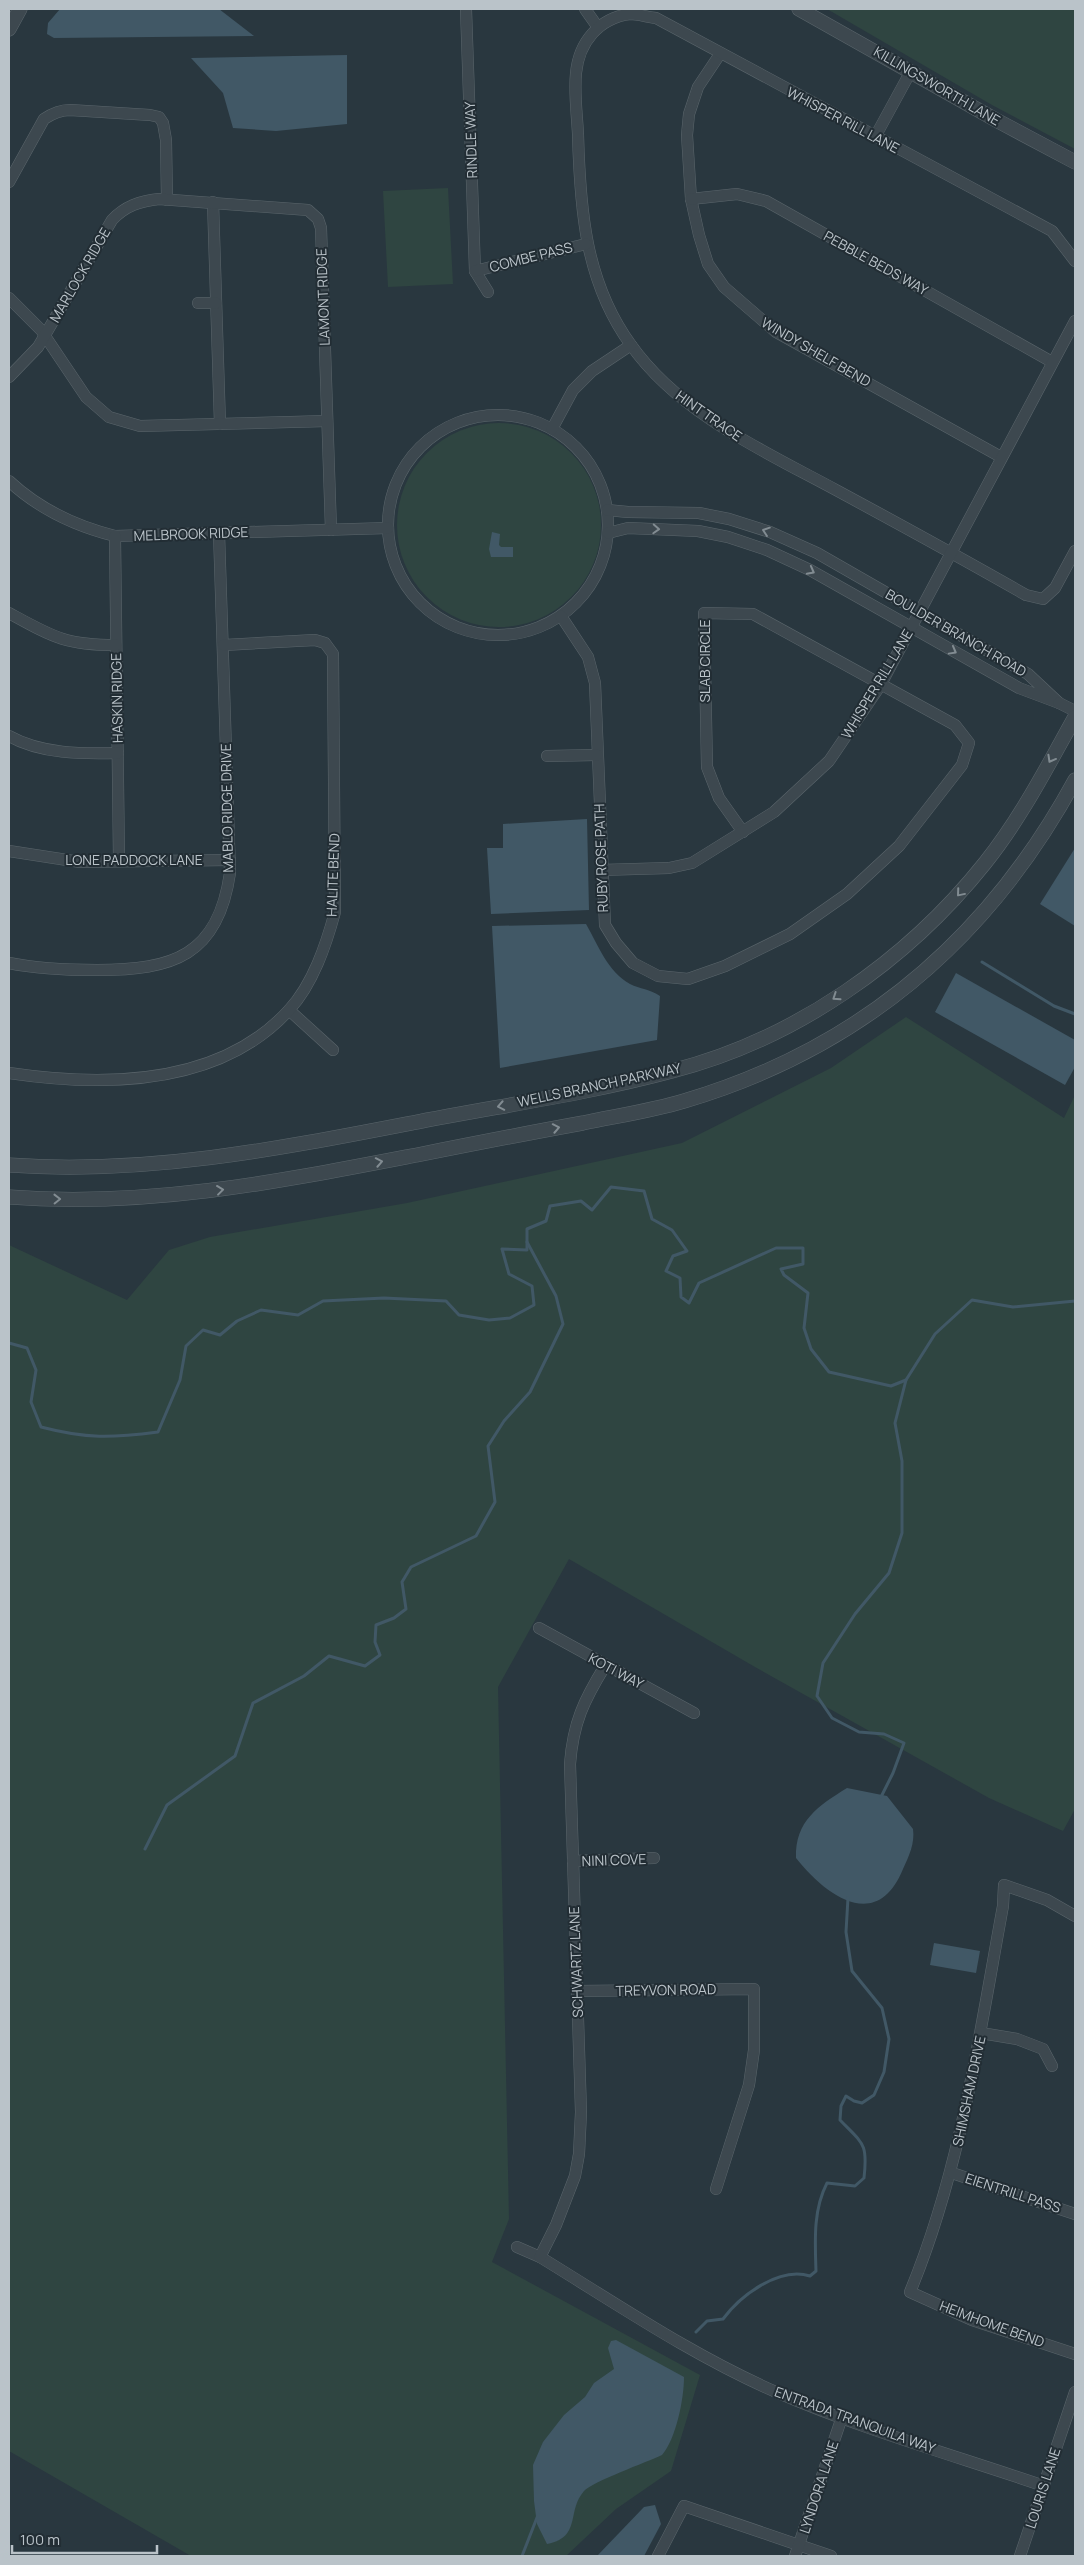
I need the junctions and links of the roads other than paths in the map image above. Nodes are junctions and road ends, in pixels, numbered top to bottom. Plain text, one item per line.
1 (20, 9) edge
2 (466, 9) edge
3 (585, 9) edge
4 (799, 9) edge
5 (598, 26) junction
6 (9, 29) edge
7 (720, 54) junction
8 (911, 71) junction
9 (874, 136) junction
10 (1075, 162) edge
11 (9, 182) edge
12 (691, 199) junction
13 (168, 200) junction
14 (213, 202) junction
15 (586, 244) junction
16 (1075, 261) edge
17 (475, 271) junction
18 (488, 292) dead end
19 (9, 298) edge
20 (198, 303) dead end
21 (216, 303) junction
22 (1075, 321) edge
23 (45, 335) junction
24 (631, 345) junction
25 (1052, 362) junction
26 (9, 377) edge
27 (327, 421) junction
28 (220, 424) junction
29 (552, 429) junction
30 (1001, 457) junction
31 (9, 481) edge
32 (607, 510) junction
33 (388, 528) junction
34 (331, 530) junction
35 (608, 533) junction
36 (219, 534) junction
37 (114, 536) junction
38 (1075, 551) edge
39 (952, 553) junction
40 (9, 612) edge
41 (921, 612) junction
42 (561, 616) junction
43 (912, 628) junction
44 (116, 645) junction
45 (224, 645) junction
46 (880, 686) junction
47 (1059, 703) junction
48 (1075, 711) edge
49 (1075, 717) edge
50 (9, 736) edge
51 (118, 753) junction
52 (598, 755) junction
53 (547, 756) dead end
54 (1075, 780) edge
55 (743, 832) junction
56 (9, 851) edge
57 (120, 860) junction
58 (230, 860) junction
59 (601, 870) junction
60 (9, 963) edge
61 (289, 1010) junction
62 (333, 1050) dead end
63 (9, 1073) edge
64 (9, 1165) edge
65 (9, 1197) edge
66 (539, 1628) dead end
67 (605, 1666) junction
68 (694, 1713) dead end
69 (654, 1858) dead end
70 (573, 1862) junction
71 (1075, 1916) edge
72 (577, 1991) junction
73 (981, 2033) junction
74 (1052, 2066) dead end
75 (952, 2173) junction
76 (716, 2189) dead end
77 (1075, 2214) edge
78 (517, 2246) dead end
79 (540, 2257) junction
80 (910, 2292) joint
81 (1075, 2354) edge
82 (1075, 2392) edge
83 (842, 2417) junction
84 (1044, 2486) junction
85 (797, 2551) edge
86 (658, 2556) edge
87 (831, 2556) edge
88 (1020, 2556) edge

1 - 6 street
2 - 17 street, RINDLE WAY
3 - 5 street
4 - 8 street, KILLINGSWORTH LANE
5 - 7 street, WHISPER RILL LANE
5 - 15 street, HINT TRACE
7 - 9 street, WHISPER RILL LANE
7 - 12 street, WINDY SHELF BEND
8 - 9 street
8 - 10 street, KILLINGSWORTH LANE
9 - 16 street, WHISPER RILL LANE
11 - 13 street
12 - 25 street, PEBBLE BEDS WAY
12 - 30 street, WINDY SHELF BEND
13 - 14 street, LAMONT RIDGE
13 - 23 street, MARLOCK RIDGE
14 - 21 street
14 - 27 street, LAMONT RIDGE
15 - 17 street, COMBE PASS
15 - 24 street, HINT TRACE
17 - 18 street
19 - 23 street
20 - 21 street
21 - 28 street
22 - 25 street, WHISPER RILL LANE
23 - 26 street, MARLOCK RIDGE
23 - 28 street
24 - 29 street
24 - 39 street, HINT TRACE
25 - 30 street, WHISPER RILL LANE
27 - 28 street
27 - 34 street, LAMONT RIDGE
29 - 32 street
29 - 33 street
30 - 39 street, WHISPER RILL LANE
31 - 37 street, MELBROOK RIDGE
32 - 35 street
41 -> 32 street, BOULDER BRANCH ROAD
33 - 34 street, MELBROOK RIDGE
33 - 42 street
34 - 36 street, MELBROOK RIDGE
35 - 42 street
35 -> 43 street, BOULDER BRANCH ROAD
36 - 37 street, MELBROOK RIDGE
36 - 45 street, MABLO RIDGE DRIVE
37 - 44 street, HASKIN RIDGE
38 - 39 street, HINT TRACE
39 - 41 street, WHISPER RILL LANE
40 - 44 street
41 - 43 street, WHISPER RILL LANE
41 - 47 street, BOULDER BRANCH ROAD
42 - 52 street, RUBY ROSE PATH
43 - 46 street, WHISPER RILL LANE
43 -> 47 street, BOULDER BRANCH ROAD
44 - 51 street, HASKIN RIDGE
45 - 58 street, MABLO RIDGE DRIVE
45 - 61 street, HALITE BEND
46 - 55 street, WHISPER RILL LANE
46 - 55 street, SLAB CIRCLE
46 - 59 street, RUBY ROSE PATH
47 - 48 street
49 -> 64 street, WELLS BRANCH PARKWAY
50 - 51 street
51 - 57 street, HASKIN RIDGE
52 - 53 street
52 - 59 street, RUBY ROSE PATH
65 -> 54 street
55 - 59 street, WHISPER RILL LANE
56 - 57 street, LONE PADDOCK LANE
57 - 58 street, LONE PADDOCK LANE
58 - 60 street, MABLO RIDGE DRIVE
61 - 62 street
61 - 63 street, HALITE BEND
66 - 67 street, KOTI WAY
67 - 68 street, KOTI WAY
67 - 70 street, SCHWARTZ LANE
69 - 70 street, NINI COVE
70 - 72 street, SCHWARTZ LANE
71 - 73 street, SHIMSHAM DRIVE
72 - 76 street, TREYVON ROAD
72 - 79 street, SCHWARTZ LANE
73 - 74 street
73 - 75 street, SHIMSHAM DRIVE
75 - 77 street, EIENTRILL PASS
75 - 80 street, SHIMSHAM DRIVE
78 - 79 street, ENTRADA TRANQUILA WAY
79 - 83 street, ENTRADA TRANQUILA WAY
80 - 81 street, HEIMHOME BEND
82 - 84 street, LOURIS LANE
83 - 84 street, ENTRADA TRANQUILA WAY
83 - 85 street, LYNDORA LANE
84 - 88 street, LOURIS LANE
85 - 86 street
85 - 87 street

